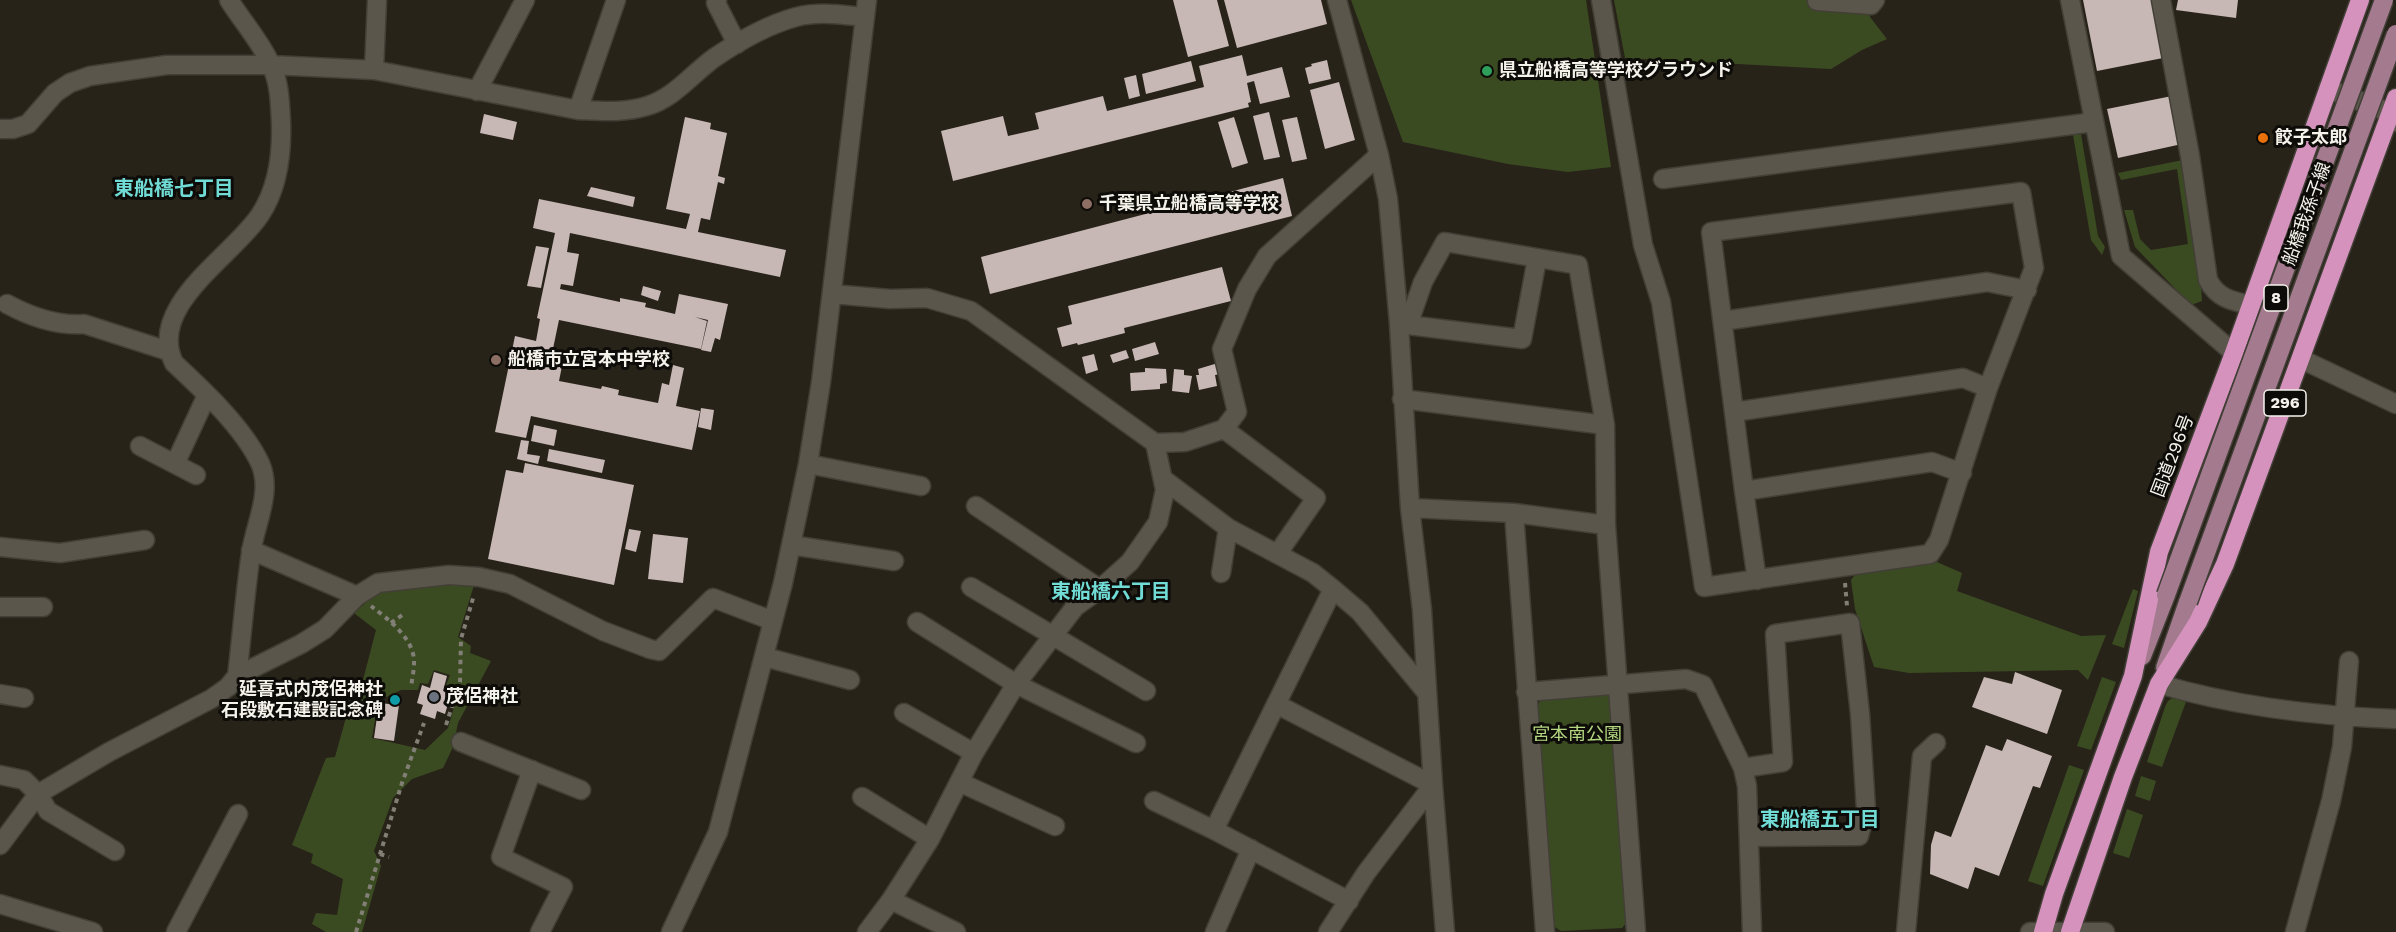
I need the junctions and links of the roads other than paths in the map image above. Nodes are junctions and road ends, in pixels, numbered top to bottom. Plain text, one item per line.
1 (229, 0) edge
2 (377, 0) edge
3 (525, 0) edge
4 (615, 0) edge
5 (717, 0) edge
6 (1337, 0) edge
7 (1601, 0) edge
8 (1875, 0) edge
9 (2070, 0) edge
10 (2161, 0) edge
11 (2360, 0) edge
12 (2384, 0) edge
13 (1817, 1) edge
14 (866, 8) edge
15 (2396, 34) edge
16 (737, 44) junction
17 (271, 65) junction
18 (374, 70) junction
19 (2328, 89) junction
20 (477, 91) junction
21 (578, 110) junction
22 (2394, 111) edge
23 (2094, 122) junction
24 (0, 129) edge
25 (1379, 155) junction
26 (1663, 179) dead end
27 (1537, 259) junction
28 (2027, 290) junction
29 (832, 294) junction
30 (8, 304) dead end
31 (2250, 305) junction
32 (1723, 321) junction
33 (1404, 325) junction
34 (168, 351) junction
35 (2234, 353) junction
36 (2301, 359) junction
37 (1988, 388) junction
38 (207, 394) junction
39 (1402, 399) junction
40 (2396, 404) edge
41 (1734, 412) junction
42 (1605, 425) junction
43 (1224, 429) junction
44 (1155, 443) junction
45 (140, 446) dead end
46 (175, 464) junction
47 (808, 464) junction
48 (1962, 473) junction
49 (196, 475) dead end
50 (1163, 480) junction
51 (921, 486) dead end
52 (1744, 491) junction
53 (976, 506) dead end
54 (1410, 507) junction
55 (1514, 513) junction
56 (1606, 525) junction
57 (1228, 528) junction
58 (145, 540) dead end
59 (791, 545) junction
60 (0, 547) edge
61 (251, 550) junction
62 (1278, 553) junction
63 (894, 561) dead end
64 (1221, 573) dead end
65 (1757, 580) junction
66 (970, 587) dead end
67 (1100, 589) junction
68 (1333, 589) junction
69 (364, 601) junction
70 (0, 607) edge
71 (43, 607) dead end
72 (773, 621) junction
73 (916, 622) dead end
74 (1053, 636) junction
75 (765, 657) junction
76 (2349, 661) dead end
77 (237, 676) junction
78 (2133, 676) junction
79 (850, 680) dead end
80 (1016, 684) junction
81 (1618, 684) junction
82 (2159, 684) junction
83 (1146, 692) dead end
84 (1526, 692) junction
85 (1426, 693) junction
86 (0, 694) edge
87 (24, 698) dead end
88 (1276, 704) junction
89 (904, 714) dead end
90 (2344, 717) junction
91 (2396, 719) edge
92 (461, 742) dead end
93 (1136, 743) dead end
94 (1936, 743) dead end
95 (974, 753) junction
96 (1743, 768) junction
97 (532, 770) junction
98 (0, 775) edge
99 (959, 782) junction
100 (1433, 785) junction
101 (581, 790) dead end
102 (38, 794) junction
103 (862, 797) dead end
104 (1154, 801) dead end
105 (238, 814) dead end
106 (1055, 826) dead end
107 (1214, 830) junction
108 (1750, 837) junction
109 (930, 839) junction
110 (0, 845) edge
111 (1251, 849) junction
112 (115, 851) dead end
113 (891, 900) junction
114 (1349, 901) junction
115 (0, 904) edge
116 (2071, 931) edge
117 (93, 932) edge
118 (176, 932) edge
119 (540, 932) edge
120 (671, 932) edge
121 (867, 932) edge
122 (956, 932) edge
123 (1215, 932) edge
124 (1328, 932) edge
125 (1445, 932) edge
126 (1545, 932) edge
127 (1636, 932) edge
128 (1752, 932) edge
129 (1906, 932) edge
130 (2039, 932) edge
131 (2105, 932) edge
132 (2295, 932) edge

1 - 17 street
2 - 18 street
3 - 20 street
4 - 21 street
5 - 16 street
6 - 25 street
7 - 65 street
8 - 13 street
9 - 23 street
10 - 31 street
11 - 19 highway, 国道296号
12 - 78 main road, 船橋我孫子線 / 8, bridge
14 - 16 street
14 - 29 street
15 - 82 main road, 船橋我孫子線 / 8, bridge
16 - 21 street
17 - 18 street
17 - 24 street
17 - 34 street
18 - 20 street
19 - 22 street
19 - 31 highway, 国道296号
20 - 21 street
22 - 36 highway, 296
23 - 26 street
23 - 35 street
25 - 33 street
25 - 43 street
27 - 33 street
27 - 33 street
27 - 42 street
28 - 32 street
28 - 32 street
28 - 37 street
29 - 44 street
29 - 47 street
30 - 34 street
31 - 35 highway, 国道296号
32 - 41 street
33 - 39 street
34 - 38 street
35 - 78 highway, 国道296号
36 - 40 street
36 - 82 highway, 296
37 - 41 street
37 - 48 street
38 - 46 street
38 - 61 street
39 - 42 street
39 - 54 street
41 - 52 street
42 - 56 street
43 - 44 street
43 - 62 street
44 - 50 street
45 - 46 street
46 - 49 street
47 - 51 street
47 - 59 street
48 - 52 street
48 - 65 street
50 - 57 street
50 - 67 street
52 - 65 street
53 - 67 street
54 - 55 street
54 - 85 street
55 - 56 street
55 - 84 street
56 - 81 street
57 - 62 street
57 - 64 street
58 - 60 street
59 - 63 street
59 - 72 street
61 - 69 street
61 - 77 street
62 - 68 street
66 - 74 street
67 - 74 street
68 - 85 street
68 - 88 street
69 - 72 street
69 - 77 street
70 - 71 street
72 - 75 street
73 - 80 street
74 - 80 street
74 - 83 street
75 - 79 street
75 - 120 street
76 - 90 street
77 - 102 street
78 - 130 highway, 国道296号
80 - 93 street
80 - 95 street
81 - 84 street
81 - 96 street
81 - 127 street
82 - 90 street
82 - 116 highway, 296
84 - 126 street
85 - 100 street
86 - 87 street
88 - 100 street
88 - 107 street
89 - 95 street
90 - 91 street
90 - 132 street
92 - 97 street
94 - 129 street
95 - 99 street
96 - 108 street
96 - 108 street
97 - 101 street
97 - 119 street
98 - 102 street
99 - 106 street
99 - 109 street
100 - 114 street
100 - 125 street
102 - 110 street
102 - 112 street
103 - 109 street
104 - 107 street
105 - 118 street
107 - 111 street
108 - 128 street
109 - 113 street
111 - 114 street
111 - 123 street
113 - 121 street
113 - 122 street
114 - 124 street
115 - 117 street
116 - 130 street
116 - 131 street

